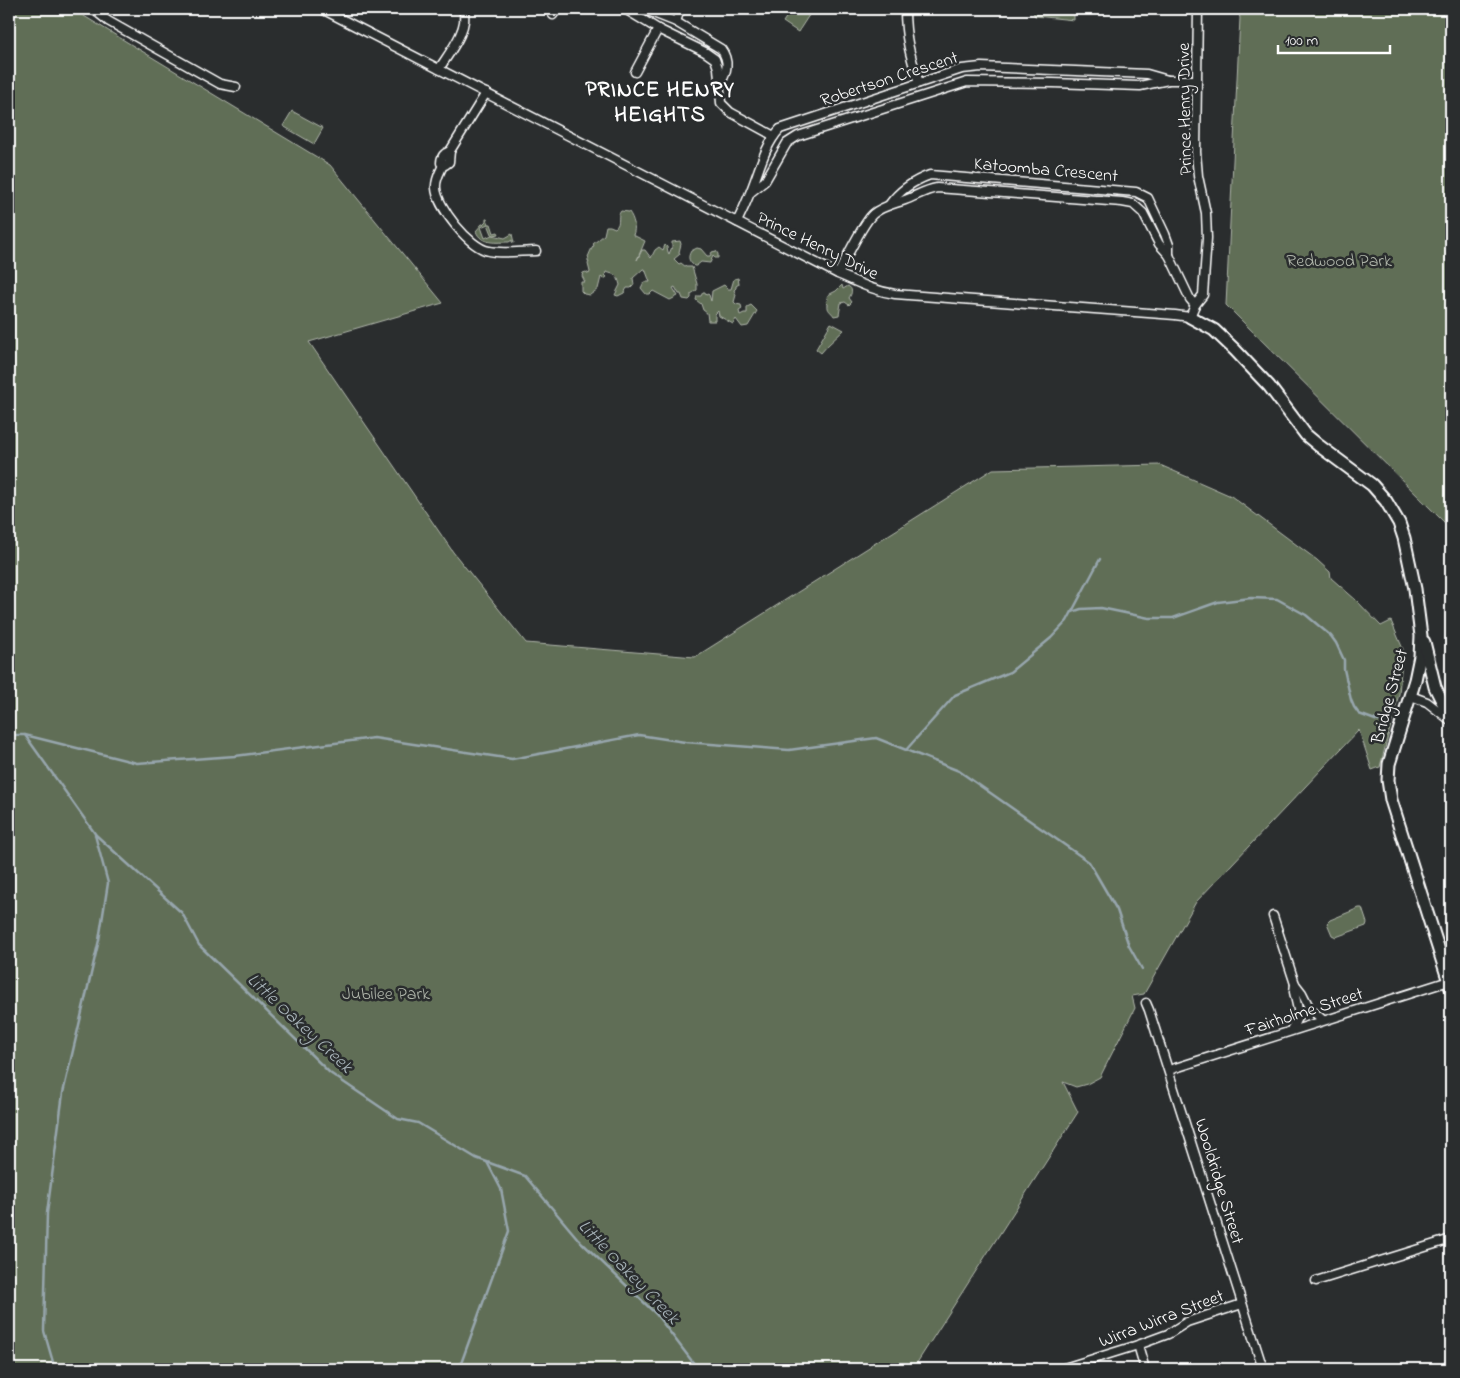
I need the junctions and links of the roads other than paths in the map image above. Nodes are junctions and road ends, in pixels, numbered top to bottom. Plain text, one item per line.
1 (93, 9) edge
2 (322, 9) edge
3 (462, 9) edge
4 (625, 9) edge
5 (643, 9) edge
6 (680, 9) edge
7 (905, 9) edge
8 (1198, 9) edge
9 (676, 22) junction
10 (658, 29) junction
11 (439, 69) junction
12 (636, 72) dead end
13 (1168, 80) junction
14 (1198, 80) junction
15 (919, 83) junction
16 (720, 85) junction
17 (236, 87) dead end
18 (486, 93) junction
19 (774, 136) junction
20 (751, 192) junction
21 (889, 205) junction
22 (737, 222) junction
23 (536, 251) dead end
24 (1169, 255) junction
25 (838, 274) junction
26 (1195, 305) junction
27 (1190, 317) junction
28 (1421, 636) junction
29 (1411, 696) junction
30 (1451, 720) edge
31 (1273, 916) dead end
32 (1446, 954) edge
33 (1295, 984) junction
34 (1450, 984) edge
35 (1146, 1003) dead end
36 (1323, 1020) junction
37 (1291, 1030) junction
38 (1169, 1070) junction
39 (1451, 1239) edge
40 (1316, 1282) dead end
41 (1242, 1304) junction
42 (1138, 1345) junction
43 (1451, 1366) edge
44 (1061, 1369) edge
45 (1145, 1369) edge
46 (1263, 1369) edge
47 (1441, 1369) edge

1 - 17 street
2 - 11 street, Prince Henry Drive
3 - 11 street
4 - 10 street
5 - 9 street
6 - 9 street
7 - 15 street
8 - 14 street, Prince Henry Drive
9 - 16 street
10 - 12 street
10 - 16 street
11 - 18 street, Prince Henry Drive
13 - 14 street, Robertson Crescent
13 - 15 street, Robertson Crescent
13 - 20 street, Robertson Crescent
14 - 26 street, Prince Henry Drive
15 - 19 street, Robertson Crescent
16 - 19 street
18 - 22 street, Prince Henry Drive
18 - 23 street
19 - 20 street, Robertson Crescent
20 - 22 street, Robertson Crescent
21 - 24 street, Katoomba Crescent
21 - 24 street, Katoomba Crescent
21 - 25 street, Katoomba Crescent
22 - 25 street, Prince Henry Drive
24 - 26 street, Katoomba Crescent
25 - 27 street, Prince Henry Drive
26 - 27 street, Prince Henry Drive
27 - 28 street, Bridge Street
28 - 29 street, Bridge Street
28 - 30 street
29 - 30 street
29 - 32 street, Bridge Street
31 - 33 street
32 - 34 street, Bridge Street
33 - 36 street
33 - 37 street
34 - 36 street, Fairholme Street
35 - 38 street, Wooldridge Street
36 - 37 street, Fairholme Street
37 - 38 street, Fairholme Street
38 - 41 street, Wooldridge Street
39 - 40 street
41 - 42 street, Wirra Wirra Street
41 - 46 street, Wooldridge Street
42 - 44 street, Wirra Wirra Street
42 - 45 street
43 - 47 street

